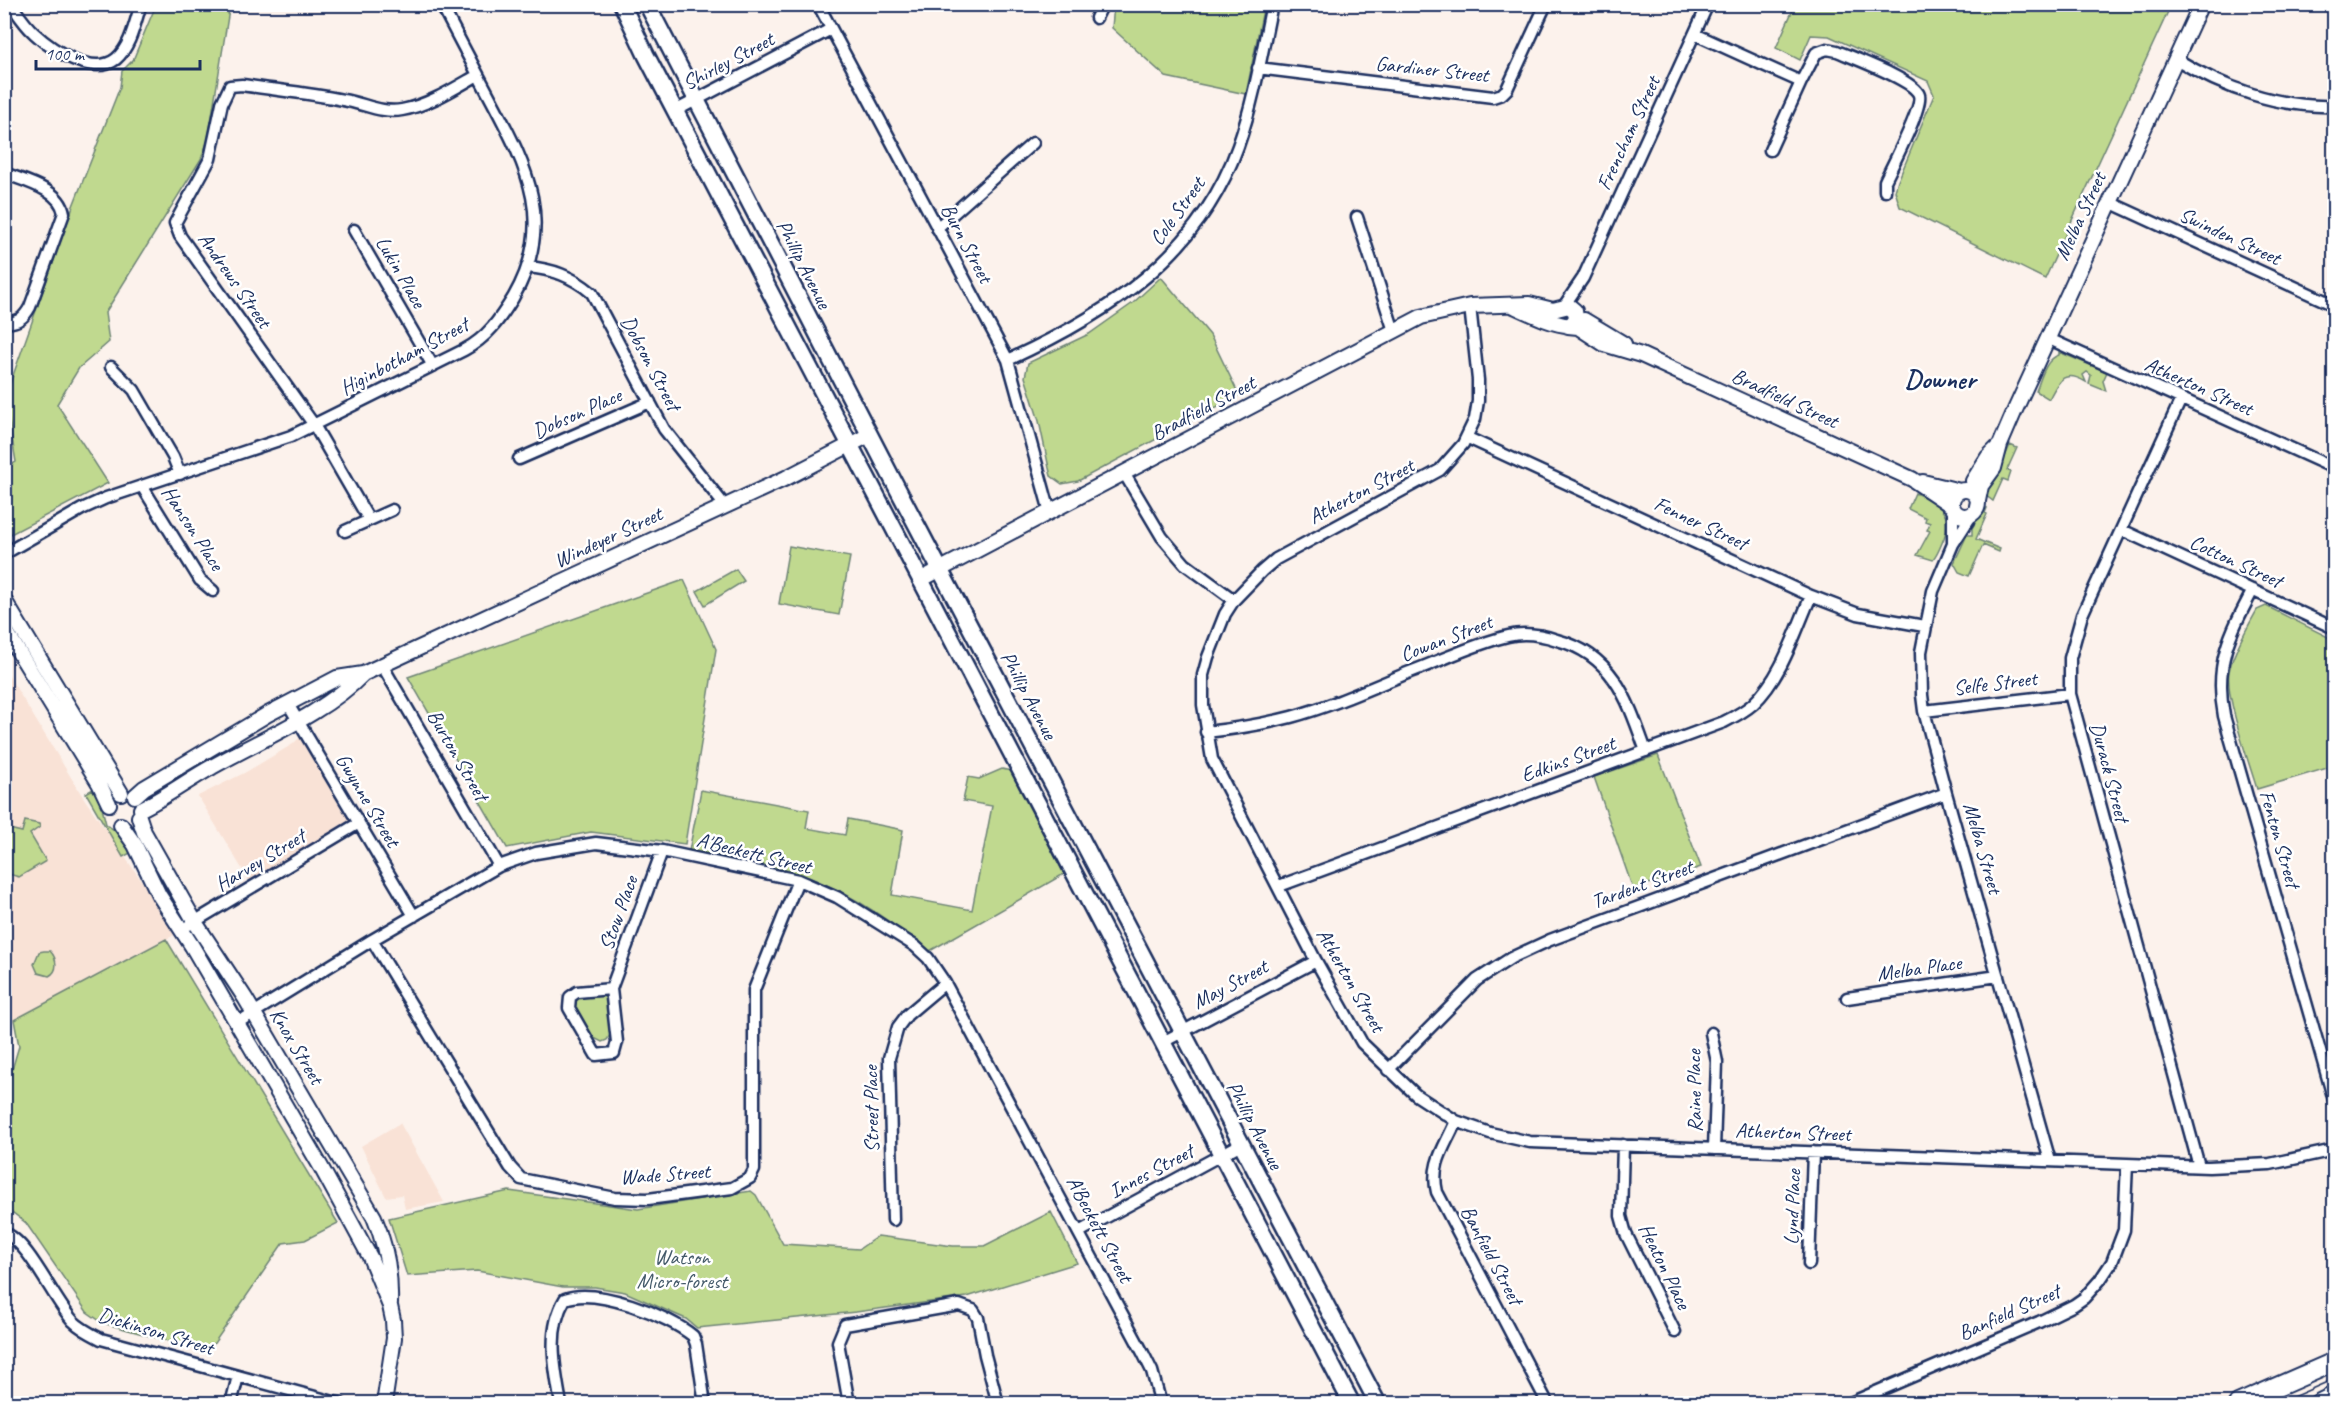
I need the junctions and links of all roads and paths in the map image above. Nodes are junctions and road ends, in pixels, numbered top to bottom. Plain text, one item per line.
1 (10, 4) edge
2 (141, 4) edge
3 (441, 4) edge
4 (622, 4) edge
5 (647, 4) edge
6 (818, 4) edge
7 (1102, 4) edge
8 (1272, 4) edge
9 (1546, 4) edge
10 (1708, 4) edge
11 (2201, 4) edge
12 (1096, 18) dead end
13 (831, 29) junction
14 (1695, 34) junction
15 (2176, 59) junction
16 (1258, 68) junction
17 (478, 75) junction
18 (1801, 82) junction
19 (696, 101) junction
20 (2334, 106) edge
21 (675, 111) junction
22 (1033, 143) dead end
23 (1770, 150) dead end
24 (4, 173) edge
25 (1885, 191) dead end
26 (2109, 202) junction
27 (1358, 217) dead end
28 (937, 228) junction
29 (354, 230) dead end
30 (527, 267) junction
31 (2334, 305) edge
32 (1470, 306) junction
33 (1567, 315) junction
34 (4, 322) edge
35 (1394, 331) junction
36 (2048, 338) junction
37 (1008, 360) junction
38 (433, 366) junction
39 (111, 367) dead end
40 (2181, 399) junction
41 (650, 402) junction
42 (314, 425) junction
43 (869, 435) junction
44 (1468, 438) junction
45 (850, 444) junction
46 (2000, 445) junction
47 (519, 459) dead end
48 (2334, 468) edge
49 (1124, 473) junction
50 (180, 474) junction
51 (1912, 479) junction
52 (142, 486) junction
53 (1962, 491) junction
54 (725, 506) junction
55 (1953, 508) junction
56 (1975, 509) junction
57 (392, 510) dead end
58 (1050, 512) junction
59 (369, 520) junction
60 (2122, 530) junction
61 (345, 531) dead end
62 (1953, 544) junction
63 (4, 554) edge
64 (940, 570) junction
65 (920, 579) junction
66 (2253, 590) junction
67 (213, 591) dead end
68 (1811, 596) junction
69 (4, 600) edge
70 (1234, 600) junction
71 (1924, 626) junction
72 (4, 628) edge
73 (2334, 628) edge
74 (14, 640) edge
75 (382, 665) junction
76 (363, 674) junction
77 (2070, 694) junction
78 (288, 704) junction
79 (1924, 711) junction
80 (298, 720) junction
81 (1206, 732) junction
82 (1646, 751) junction
83 (1946, 793) junction
84 (134, 803) junction
85 (109, 804) junction
86 (359, 823) junction
87 (122, 825) junction
88 (662, 851) junction
89 (500, 866) junction
90 (798, 880) junction
91 (1279, 886) junction
92 (414, 916) junction
93 (195, 922) junction
94 (182, 930) junction
95 (372, 940) junction
96 (1316, 961) junction
97 (1998, 976) junction
98 (945, 983) junction
99 (611, 989) junction
100 (1847, 999) dead end
101 (253, 1012) junction
102 (237, 1023) junction
103 (1182, 1032) junction
104 (1712, 1033) dead end
105 (1163, 1042) junction
106 (1388, 1070) junction
107 (2334, 1100) edge
108 (1456, 1121) junction
109 (1242, 1144) junction
110 (1623, 1145) junction
111 (1714, 1149) junction
112 (2334, 1150) edge
113 (1813, 1152) junction
114 (1222, 1155) junction
115 (2050, 1161) junction
116 (2127, 1164) junction
117 (2199, 1166) junction
118 (893, 1220) dead end
119 (1079, 1232) junction
120 (4, 1233) edge
121 (1809, 1264) dead end
122 (390, 1306) junction
123 (1675, 1332) dead end
124 (2334, 1362) edge
125 (238, 1376) junction
126 (2334, 1396) edge
127 (231, 1404) edge
128 (341, 1404) edge
129 (384, 1404) edge
130 (561, 1404) edge
131 (705, 1404) edge
132 (849, 1404) edge
133 (998, 1404) edge
134 (1161, 1404) edge
135 (1352, 1404) edge
136 (1378, 1404) edge
137 (1548, 1404) edge
138 (1848, 1404) edge
139 (2238, 1404) edge
140 (2318, 1404) edge

1 - 2 street
3 - 17 street, Higinbotham Street
4 - 21 main road, Phillip Avenue
5 - 19 main road, Phillip Avenue
6 - 13 street, Burn Street
7 - 12 street
8 - 16 street, Cole Street
9 - 16 street, Gardiner Street
10 - 14 street, Frencham Street
11 - 15 street, Melba Street
13 - 19 street, Shirley Street
13 - 28 street, Burn Street
14 - 18 street
14 - 33 street, Frencham Street
15 - 20 street
15 - 26 street, Melba Street
16 - 37 street, Cole Street
17 - 30 street, Higinbotham Street
17 - 42 street, Andrews Street
18 - 23 street
18 - 25 street
19 - 21 street, Shirley Street
19 - 43 main road, Phillip Avenue
21 - 45 main road, Phillip Avenue
22 - 28 street
24 - 34 street
26 - 31 street, Swinden Street
26 - 36 street, Melba Street
27 - 35 street
28 - 37 street, Burn Street
29 - 38 street, Lukin Place
30 - 38 street, Higinbotham Street
30 - 41 street, Dobson Street
32 - 33 street, Bradfield Street
32 - 35 street, Bradfield Street
32 - 44 street, Atherton Street
33 - 51 street, Bradfield Street
35 - 49 street, Bradfield Street
36 - 40 street, Atherton Street
36 - 46 street, Melba Street
37 - 58 street, Burn Street
38 - 42 street, Higinbotham Street
39 - 50 street
40 - 48 street, Atherton Street
40 - 60 street, Durack Street
41 - 47 street, Dobson Place
41 - 54 street, Dobson Street
42 - 50 street, Higinbotham Street
42 - 59 street, Andrews Street
43 - 45 street, Windeyer Street
43 - 64 main road, Phillip Avenue
44 - 68 street, Fenner Street
44 - 70 street, Atherton Street
45 - 54 street, Windeyer Street
45 - 65 main road, Phillip Avenue
46 - 53 street, Melba Street
46 - 56 street, Melba Street
49 - 58 street, Bradfield Street
49 - 70 street
50 - 52 street, Higinbotham Street
51 - 53 street, Bradfield Street
51 - 55 street, Bradfield Street
52 - 63 street, Higinbotham Street
52 - 67 street, Hanson Place
53 - 55 street
53 - 56 street
54 - 75 street, Windeyer Street
55 - 56 street
55 - 62 street, Melba Street
56 - 62 street, Melba Street
57 - 59 street
58 - 64 street, Bradfield Street
59 - 61 street
60 - 66 street, Cotton Street
60 - 77 street, Durack Street
62 - 71 street, Melba Street
64 - 65 street, Bradfield Street
64 - 103 main road, Phillip Avenue
65 - 105 main road, Phillip Avenue
66 - 73 street, Cotton Street
66 - 107 street, Fenton Street
68 - 71 street, Fenner Street
68 - 82 street, Edkins Street
69 - 74 street, Knox Street
70 - 81 street, Atherton Street
71 - 79 street, Melba Street
72 - 74 street, Knox Street
74 - 84 street, Knox Street
74 - 85 street, Knox Street
75 - 76 street, Windeyer Street
75 - 89 street, Burton Street
76 - 78 street, Windeyer Street
76 - 80 street, Windeyer Street
77 - 79 street, Selfe Street
77 - 117 street, Durack Street
78 - 80 street, Gwynne Street
78 - 84 street, Windeyer Street
79 - 83 street, Melba Street
80 - 84 street, Windeyer Street
80 - 86 street, Gwynne Street
81 - 82 street, Cowan Street
81 - 91 street, Atherton Street
82 - 91 street, Edkins Street
83 - 97 street, Melba Street
83 - 106 street, Tardent Street
84 - 85 street
84 - 87 street
84 - 93 street, Knox Street
85 - 87 street
86 - 92 street, Gwynne Street
86 - 93 street, Harvey Street
87 - 94 street, Knox Street
88 - 89 street, A'Beckett Street
88 - 90 street, A'Beckett Street
88 - 99 street, Stow Place
89 - 92 street, A'Beckett Street
90 - 95 street, Wade Street
90 - 98 street, A'Beckett Street
91 - 96 street, Atherton Street
92 - 95 street, A'Beckett Street
93 - 94 street, Harvey Street
93 - 101 street, Knox Street
94 - 102 street, Knox Street
95 - 101 street, A'Beckett Street
96 - 103 street, May Street
96 - 106 street, Atherton Street
97 - 100 street, Melba Place
97 - 115 street, Melba Street
98 - 118 street, Street Place
98 - 119 street, A'Beckett Street
99 - 99 street, Stow Place
101 - 102 street, A'Beckett Street
101 - 122 street, Knox Street
102 - 122 street, Knox Street
103 - 105 street, May Street
103 - 109 main road, Phillip Avenue
104 - 111 street, Raine Place
105 - 114 main road, Phillip Avenue
106 - 108 street, Atherton Street
108 - 110 street, Atherton Street
108 - 137 street, Banfield Street
109 - 114 street, Innes Street
109 - 136 main road, Phillip Avenue
110 - 111 street, Atherton Street
110 - 123 street, Heaton Place
111 - 113 street, Atherton Street
112 - 117 street, Atherton Street
113 - 115 street, Atherton Street
113 - 121 street, Lynd Place
114 - 119 street, Innes Street
114 - 135 main road, Phillip Avenue
115 - 116 street, Atherton Street
116 - 117 street, Atherton Street
116 - 138 street, Banfield Street
119 - 134 street, A'Beckett Street
120 - 125 street, Dickinson Street
122 - 129 street, Knox Street
124 - 139 highway
125 - 127 street
125 - 128 street, Dickinson Street
126 - 140 highway
130 - 131 street
132 - 133 street

